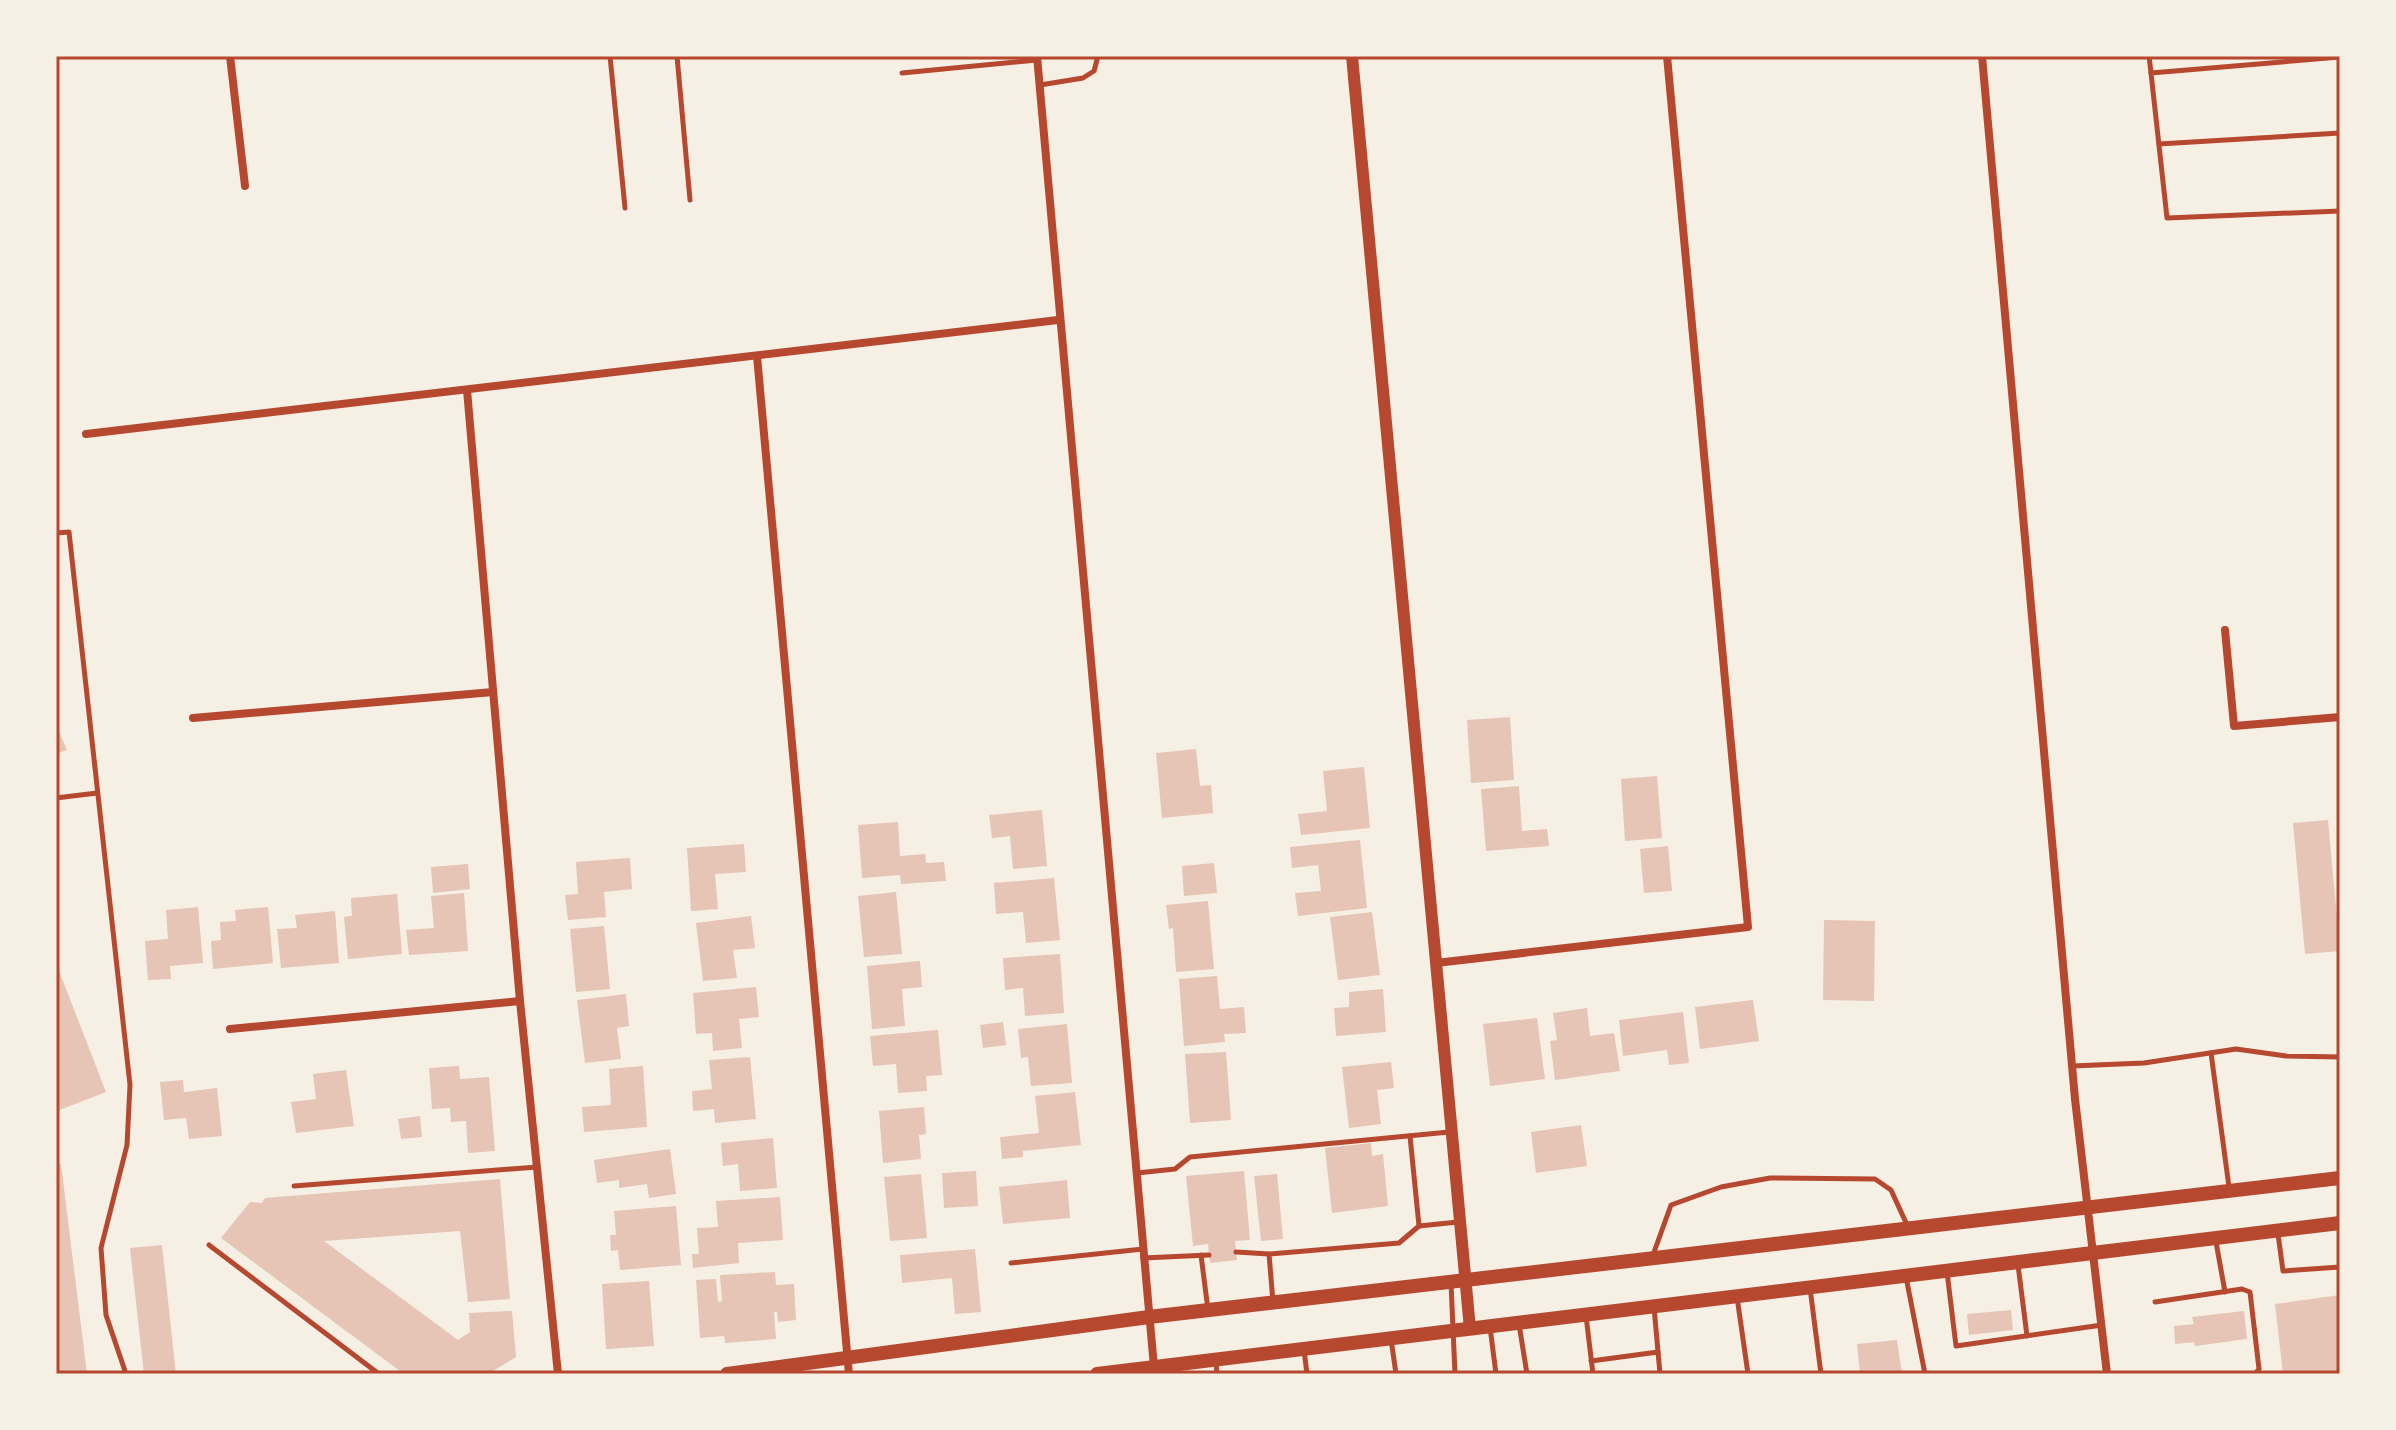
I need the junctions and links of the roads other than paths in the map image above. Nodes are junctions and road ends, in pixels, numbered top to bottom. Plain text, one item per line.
1 (230, 56) edge
2 (610, 56) edge
3 (677, 56) edge
4 (1098, 56) edge
5 (1352, 56) edge
6 (1667, 56) edge
7 (1982, 56) edge
8 (2149, 56) edge
9 (2340, 57) edge
10 (1037, 58) edge
11 (902, 73) dead end
12 (2151, 73) junction
13 (1039, 85) junction
14 (2340, 133) edge
15 (2159, 144) junction
16 (245, 186) dead end
17 (690, 200) dead end
18 (625, 208) dead end
19 (2340, 211) edge
20 (1058, 320) junction
21 (757, 356) junction
22 (467, 390) junction
23 (86, 434) dead end
24 (56, 533) edge
25 (2225, 630) dead end
26 (493, 692) junction
27 (2340, 717) edge
28 (193, 718) dead end
29 (97, 793) junction
30 (56, 798) edge
31 (1436, 963) junction
32 (520, 1001) junction
33 (230, 1029) dead end
34 (2211, 1053) junction
35 (2340, 1057) edge
36 (2072, 1066) junction
37 (1452, 1132) junction
38 (1410, 1136) junction
39 (538, 1167) junction
40 (1136, 1173) junction
41 (2340, 1178) edge
42 (294, 1186) dead end
43 (2230, 1192) junction
44 (2088, 1206) junction
45 (1461, 1222) junction
46 (2340, 1223) edge
47 (1419, 1226) junction
48 (1908, 1228) junction
49 (2277, 1231) junction
50 (2216, 1238) junction
51 (209, 1245) dead end
52 (1236, 1252) dead end
53 (1143, 1253) junction
54 (2094, 1253) junction
55 (1269, 1254) junction
56 (1201, 1255) junction
57 (1209, 1255) dead end
58 (1652, 1259) junction
59 (1011, 1263) dead end
60 (2018, 1263) junction
61 (2340, 1267) edge
62 (1947, 1271) junction
63 (1906, 1276) junction
64 (1459, 1283) junction
65 (1810, 1288) junction
66 (2225, 1292) junction
67 (1737, 1296) junction
68 (2155, 1302) dead end
69 (1273, 1303) junction
70 (1654, 1307) junction
71 (1208, 1310) junction
72 (1586, 1315) junction
73 (1149, 1317) junction
74 (1519, 1323) junction
75 (2102, 1325) junction
76 (1490, 1326) junction
77 (1462, 1330) junction
78 (2027, 1336) junction
79 (1391, 1338) junction
80 (1303, 1349) junction
81 (1658, 1352) junction
82 (847, 1356) junction
83 (1591, 1361) junction
84 (1154, 1367) junction
85 (1217, 1367) edge
86 (126, 1374) edge
87 (379, 1374) edge
88 (558, 1374) edge
89 (727, 1374) edge
90 (849, 1374) edge
91 (1097, 1374) edge
92 (1307, 1374) edge
93 (1396, 1374) edge
94 (1455, 1374) edge
95 (1496, 1374) edge
96 (1527, 1374) edge
97 (1593, 1374) edge
98 (1660, 1374) edge
99 (1748, 1374) edge
100 (1821, 1374) edge
101 (1925, 1374) edge
102 (2107, 1374) edge
103 (2255, 1374) edge

1 - 16 street
2 - 18 lane
3 - 17 lane
4 - 13 lane
5 - 31 street
6 - 31 street
7 - 36 street
8 - 12 lane
9 - 12 lane
10 - 11 lane
10 - 13 street
12 - 15 lane
13 - 20 street
14 - 15 lane
15 - 19 lane
20 - 21 street
20 - 40 street
21 - 22 street
21 - 82 street
22 - 23 street
22 - 26 street
24 - 29 lane
25 - 27 street
26 - 28 street
26 - 32 street
29 - 30 lane
29 - 86 lane
31 - 37 street
32 - 33 street
32 - 39 street
34 - 35 lane
34 - 36 lane
34 - 43 lane
36 - 44 street
37 - 38 lane
37 - 45 street
38 - 40 lane
38 - 47 lane
39 - 42 lane
39 - 88 street
40 - 53 street
41 - 43 main road
43 - 44 main road
44 - 48 main road
44 - 54 street
45 - 47 lane
45 - 64 street
46 - 49 main road
47 - 55 lane
48 - 58 main road
48 - 58 lane
49 - 50 main road
49 - 61 lane
50 - 54 main road
50 - 66 lane
51 - 87 lane
52 - 55 lane
53 - 56 lane
53 - 59 lane
53 - 73 street
54 - 60 main road
54 - 75 street
55 - 69 lane
56 - 57 lane
56 - 71 lane
58 - 64 main road
60 - 62 main road
60 - 78 lane
62 - 63 main road
62 - 78 lane
63 - 65 main road
63 - 101 lane
64 - 69 main road
64 - 77 street
65 - 67 main road
65 - 100 lane
66 - 68 lane
66 - 103 lane
67 - 70 main road
67 - 99 lane
69 - 71 main road
70 - 72 main road
70 - 81 lane
71 - 73 main road
72 - 74 main road
72 - 83 lane
73 - 82 main road
73 - 84 street
74 - 76 main road
74 - 96 lane
75 - 78 lane
75 - 102 street
76 - 77 main road
76 - 95 lane
77 - 79 main road
77 - 94 lane
79 - 80 main road
79 - 93 lane
80 - 85 main road
80 - 92 lane
81 - 83 lane
81 - 98 lane
82 - 89 main road
82 - 90 street
83 - 97 lane
84 - 85 main road
84 - 91 main road

